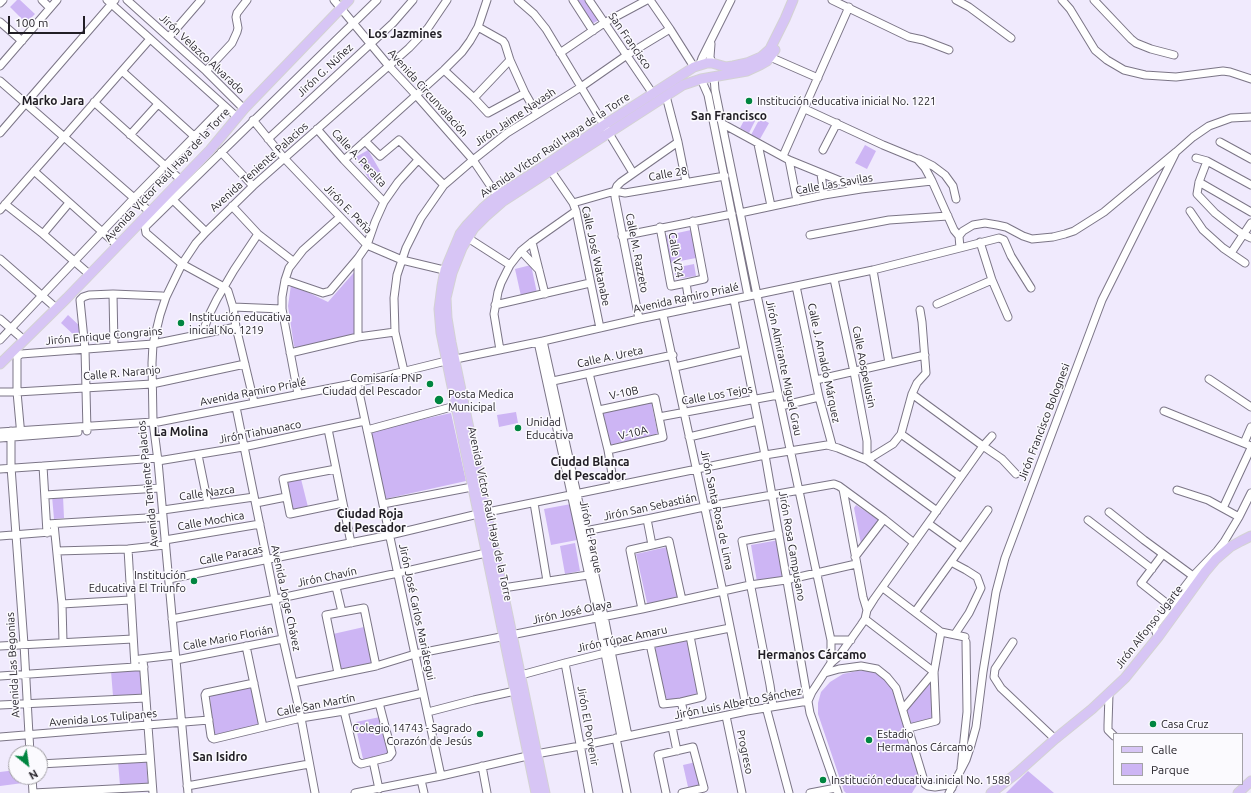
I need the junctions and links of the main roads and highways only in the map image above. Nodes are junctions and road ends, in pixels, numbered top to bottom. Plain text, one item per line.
1 (348, 0) edge
2 (793, 0) edge
3 (799, 0) edge
4 (712, 63) junction
5 (697, 65) junction
6 (714, 77) junction
7 (701, 79) junction
8 (500, 199) junction
9 (449, 271) junction
10 (450, 360) junction
11 (0, 364) edge
12 (482, 513) junction
13 (1251, 536) edge
14 (532, 755) junction
15 (1251, 781) edge
16 (536, 793) edge
17 (545, 793) edge
18 (991, 793) edge
19 (1238, 793) edge

1 - 11 main road, Avenida Víctor Raúl Haya de la Torre
2 - 4 main road, Avenida Víctor Raúl Haya de la Torre
3 - 6 main road, Avenida Víctor Raúl Haya de la Torre
4 - 5 main road, Avenida Víctor Raúl Haya de la Torre
4 - 6 main road
5 - 7 main road
5 - 8 main road, Avenida Víctor Raúl Haya de la Torre
6 - 7 main road, Avenida Víctor Raúl Haya de la Torre
7 - 8 main road, Avenida Víctor Raúl Haya de la Torre
8 - 9 main road, Avenida Víctor Raúl Haya de la Torre
8 - 9 main road, Avenida Víctor Raúl Haya de la Torre
9 - 10 main road, Avenida Víctor Raúl Haya de la Torre
10 - 12 main road, Avenida Víctor Raúl Haya de la Torre
10 - 12 main road, Avenida Víctor Raúl Haya de la Torre
12 - 14 main road, Avenida Víctor Raúl Haya de la Torre
12 - 14 main road, Avenida Víctor Raúl Haya de la Torre
13 - 18 main road, Jirón Alfonso Ugarte
14 - 16 main road, Avenida Víctor Raúl Haya de la Torre
14 - 17 main road, Avenida Víctor Raúl Haya de la Torre
15 - 19 main road

